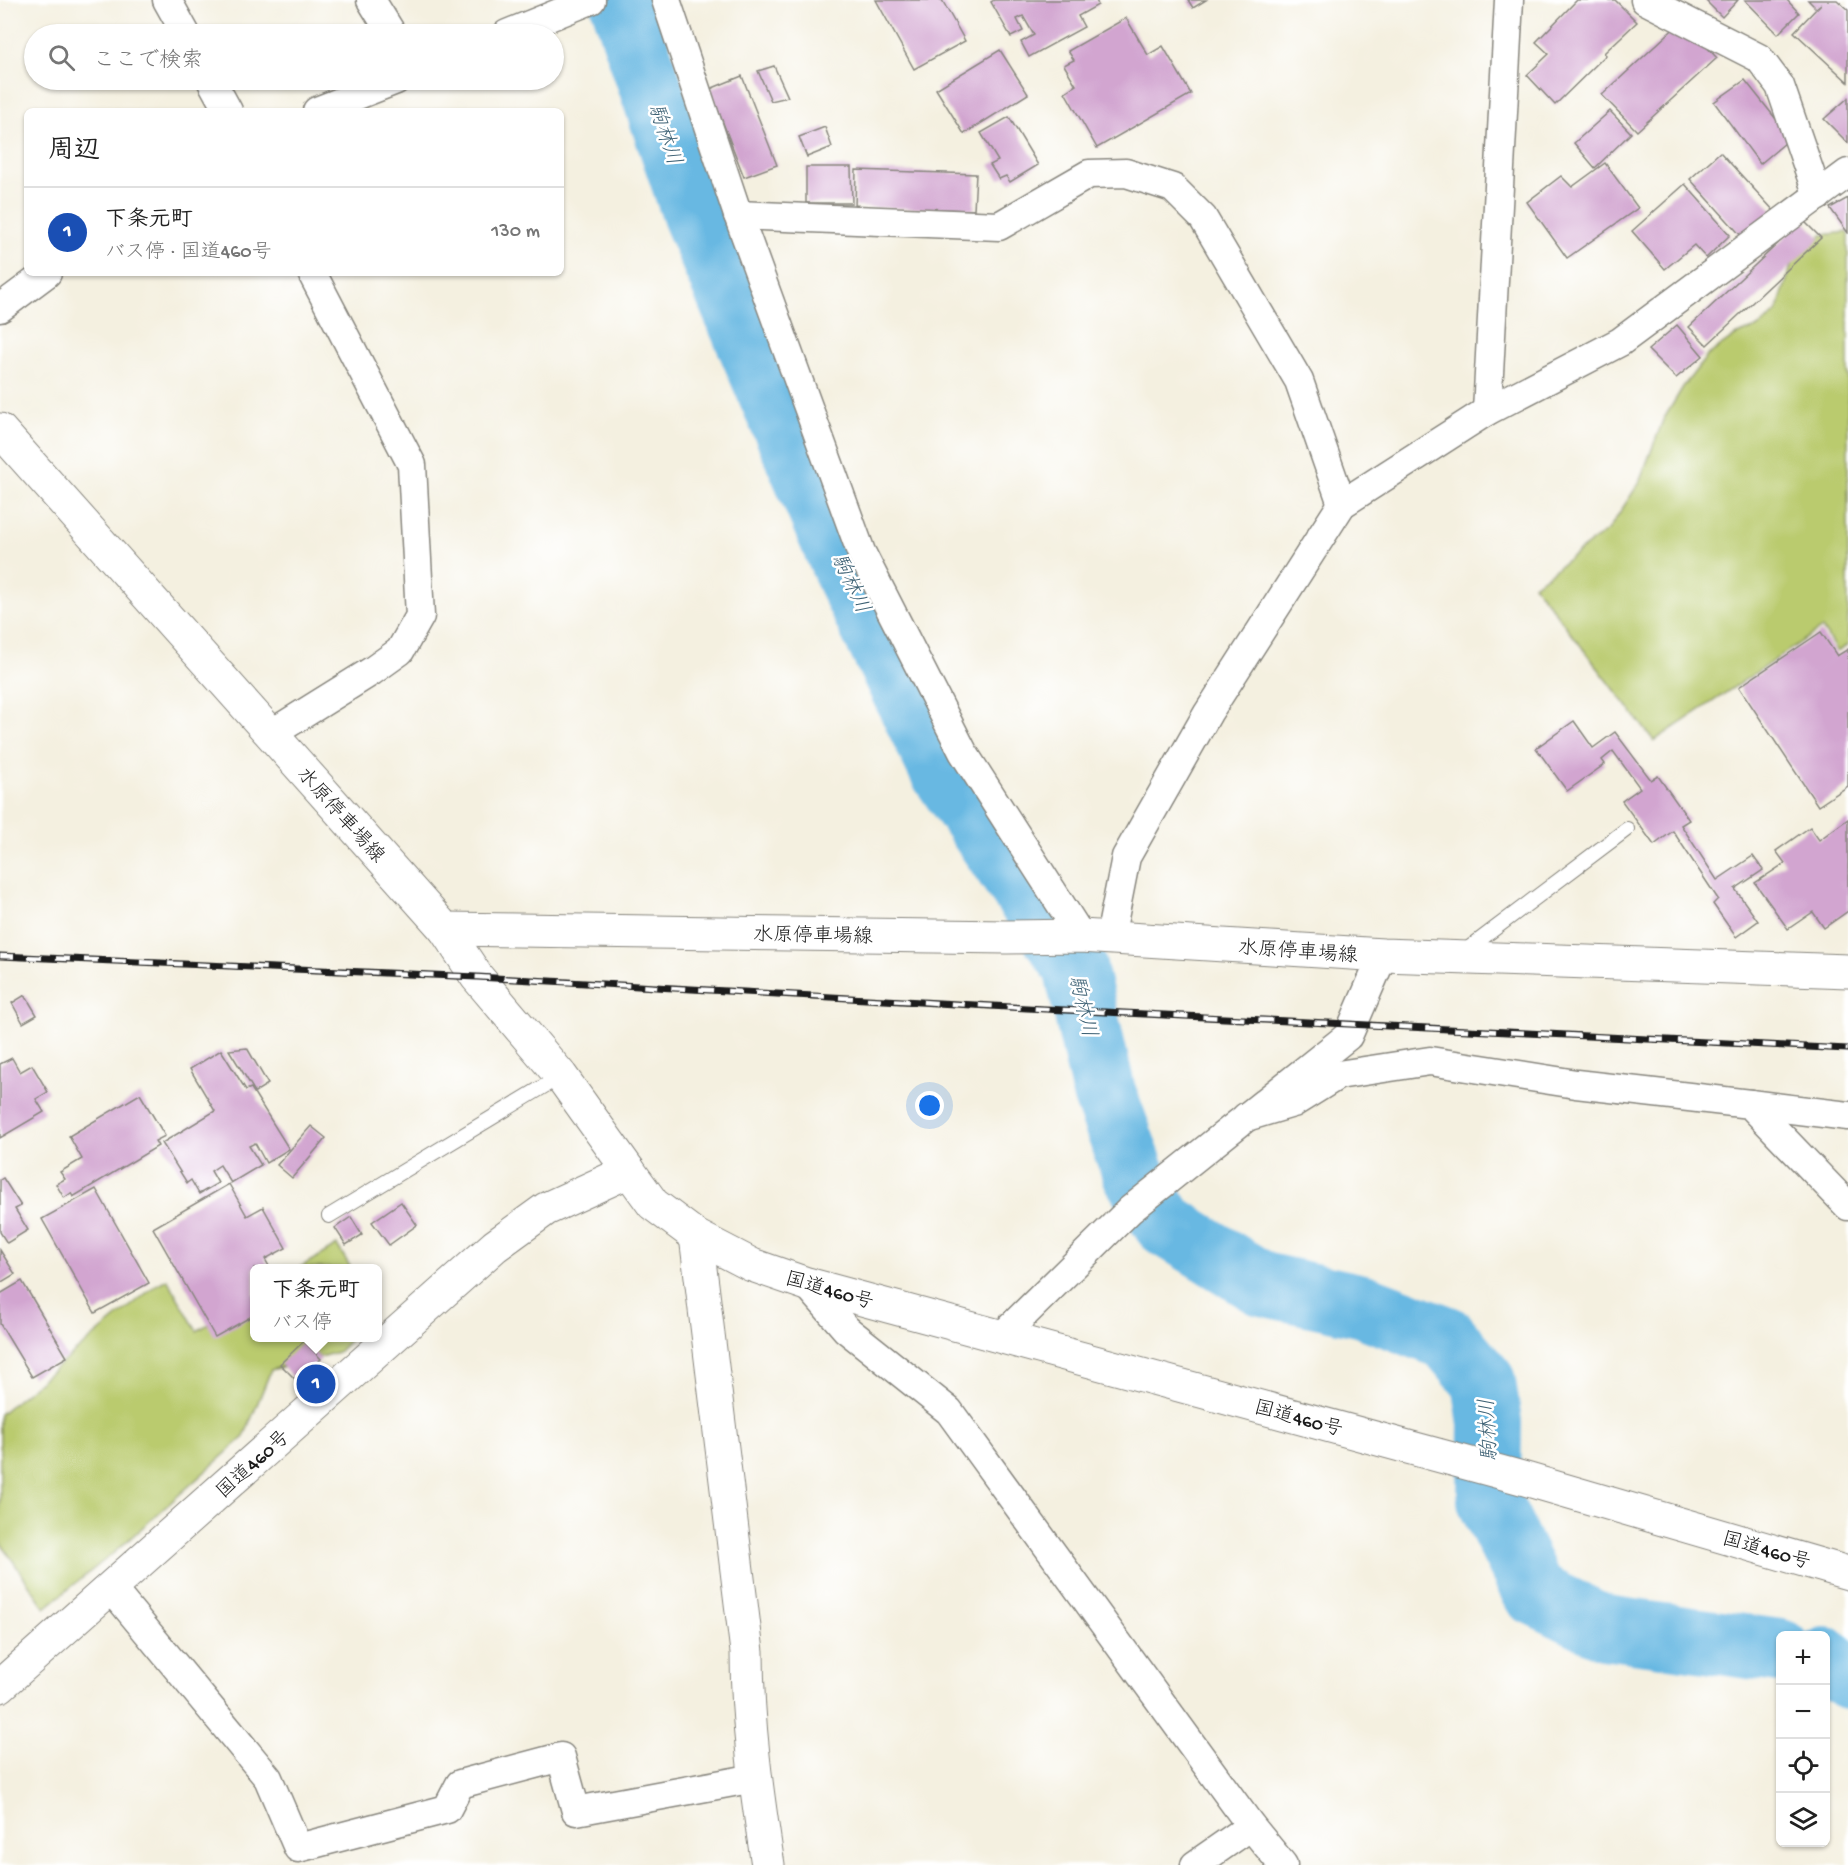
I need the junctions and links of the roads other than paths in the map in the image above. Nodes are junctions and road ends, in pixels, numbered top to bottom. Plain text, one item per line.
1 (167, 0) edge
2 (371, 0) edge
3 (591, 0) edge
4 (666, 0) edge
5 (1509, 0) edge
6 (1645, 0) edge
7 (180, 24) edge
8 (387, 24) edge
9 (532, 24) edge
10 (216, 90) edge
11 (371, 90) edge
12 (226, 108) edge
13 (326, 108) edge
14 (1848, 173) edge
15 (1818, 196) junction
16 (738, 215) junction
17 (43, 276) edge
18 (314, 276) edge
19 (0, 308) edge
20 (1487, 411) junction
21 (0, 430) edge
22 (1342, 504) junction
23 (271, 734) junction
24 (1627, 829) dead end
25 (445, 929) junction
26 (1096, 937) junction
27 (1383, 955) junction
28 (1458, 956) junction
29 (1848, 971) edge
30 (561, 1076) junction
31 (1750, 1104) junction
32 (1848, 1116) edge
33 (1246, 1117) junction
34 (628, 1171) junction
35 (1848, 1206) edge
36 (329, 1216) dead end
37 (696, 1236) junction
38 (807, 1284) junction
39 (1003, 1335) junction
40 (1848, 1573) edge
41 (111, 1588) junction
42 (0, 1686) edge
43 (755, 1778) junction
44 (1251, 1826) junction
45 (768, 1865) edge
46 (1195, 1865) edge
47 (1283, 1865) edge

1 - 7 street
2 - 8 street
3 - 9 street
4 - 16 street
5 - 20 street
6 - 15 street
10 - 12 street
11 - 13 street
14 - 15 street
15 - 20 street
16 - 22 street
16 - 26 street
17 - 19 street
18 - 23 street
20 - 22 street
21 - 23 main road, 水原停車場線
22 - 26 street
23 - 25 main road, 水原停車場線
24 - 28 lane
25 - 26 main road, 水原停車場線
25 - 30 main road
26 - 27 main road, 水原停車場線
27 - 28 main road, 水原停車場線
27 - 33 street
28 - 29 main road, 水原停車場線
30 - 34 main road
30 - 36 lane
31 - 32 street
31 - 33 street
31 - 35 street
33 - 39 street
34 - 37 main road, 国道460号
34 - 41 main road, 国道460号
37 - 38 main road, 国道460号
37 - 43 main road
38 - 39 main road, 国道460号
38 - 44 street
39 - 40 main road, 国道460号
41 - 42 main road, 国道460号
41 - 43 street
43 - 45 main road
44 - 46 street
44 - 47 street

